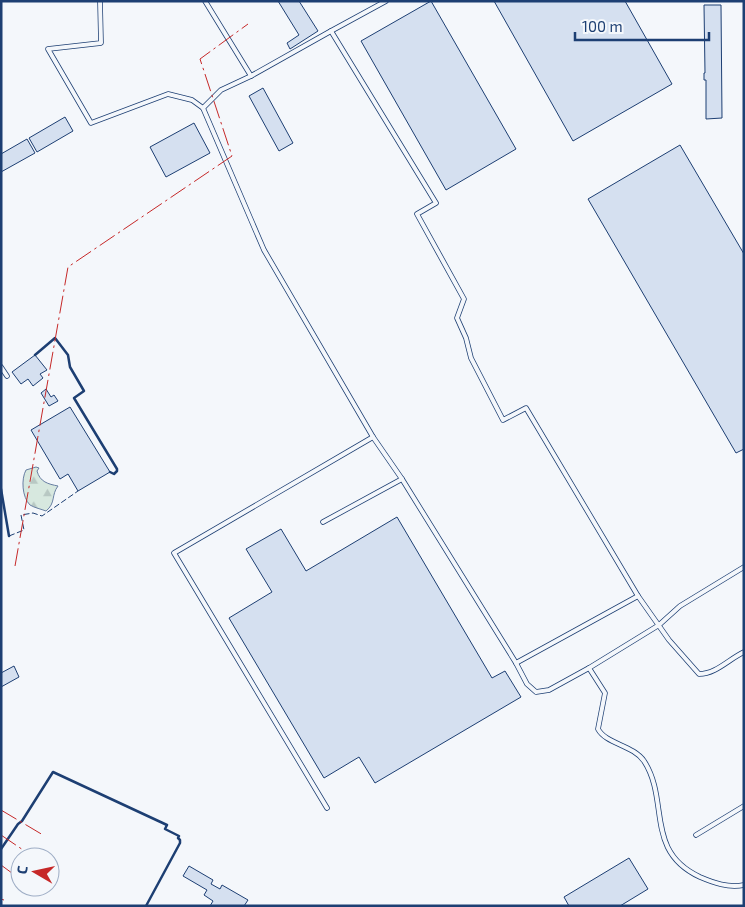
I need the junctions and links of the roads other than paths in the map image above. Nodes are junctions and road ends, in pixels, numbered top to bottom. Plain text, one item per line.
1 (100, 1) edge
2 (205, 1) edge
3 (386, 1) edge
4 (331, 31) junction
5 (251, 76) junction
6 (203, 108) junction
7 (1, 368) edge
8 (7, 376) dead end
9 (373, 437) junction
10 (402, 479) junction
11 (323, 522) dead end
12 (744, 568) edge
13 (638, 596) junction
14 (659, 626) junction
15 (744, 652) edge
16 (516, 663) junction
17 (589, 668) junction
18 (744, 806) edge
19 (328, 808) dead end
20 (696, 835) dead end
21 (744, 885) edge

1 - 6 lane
2 - 5 lane
3 - 4 lane
4 - 5 lane
4 - 13 lane
5 - 6 lane
6 - 9 lane
7 - 8 lane
9 - 10 lane
9 - 19 lane
10 - 11 lane
10 - 16 lane
12 - 14 lane
13 - 14 lane
13 - 16 lane
14 - 15 lane
14 - 17 lane
16 - 17 lane
17 - 21 lane
18 - 20 lane

